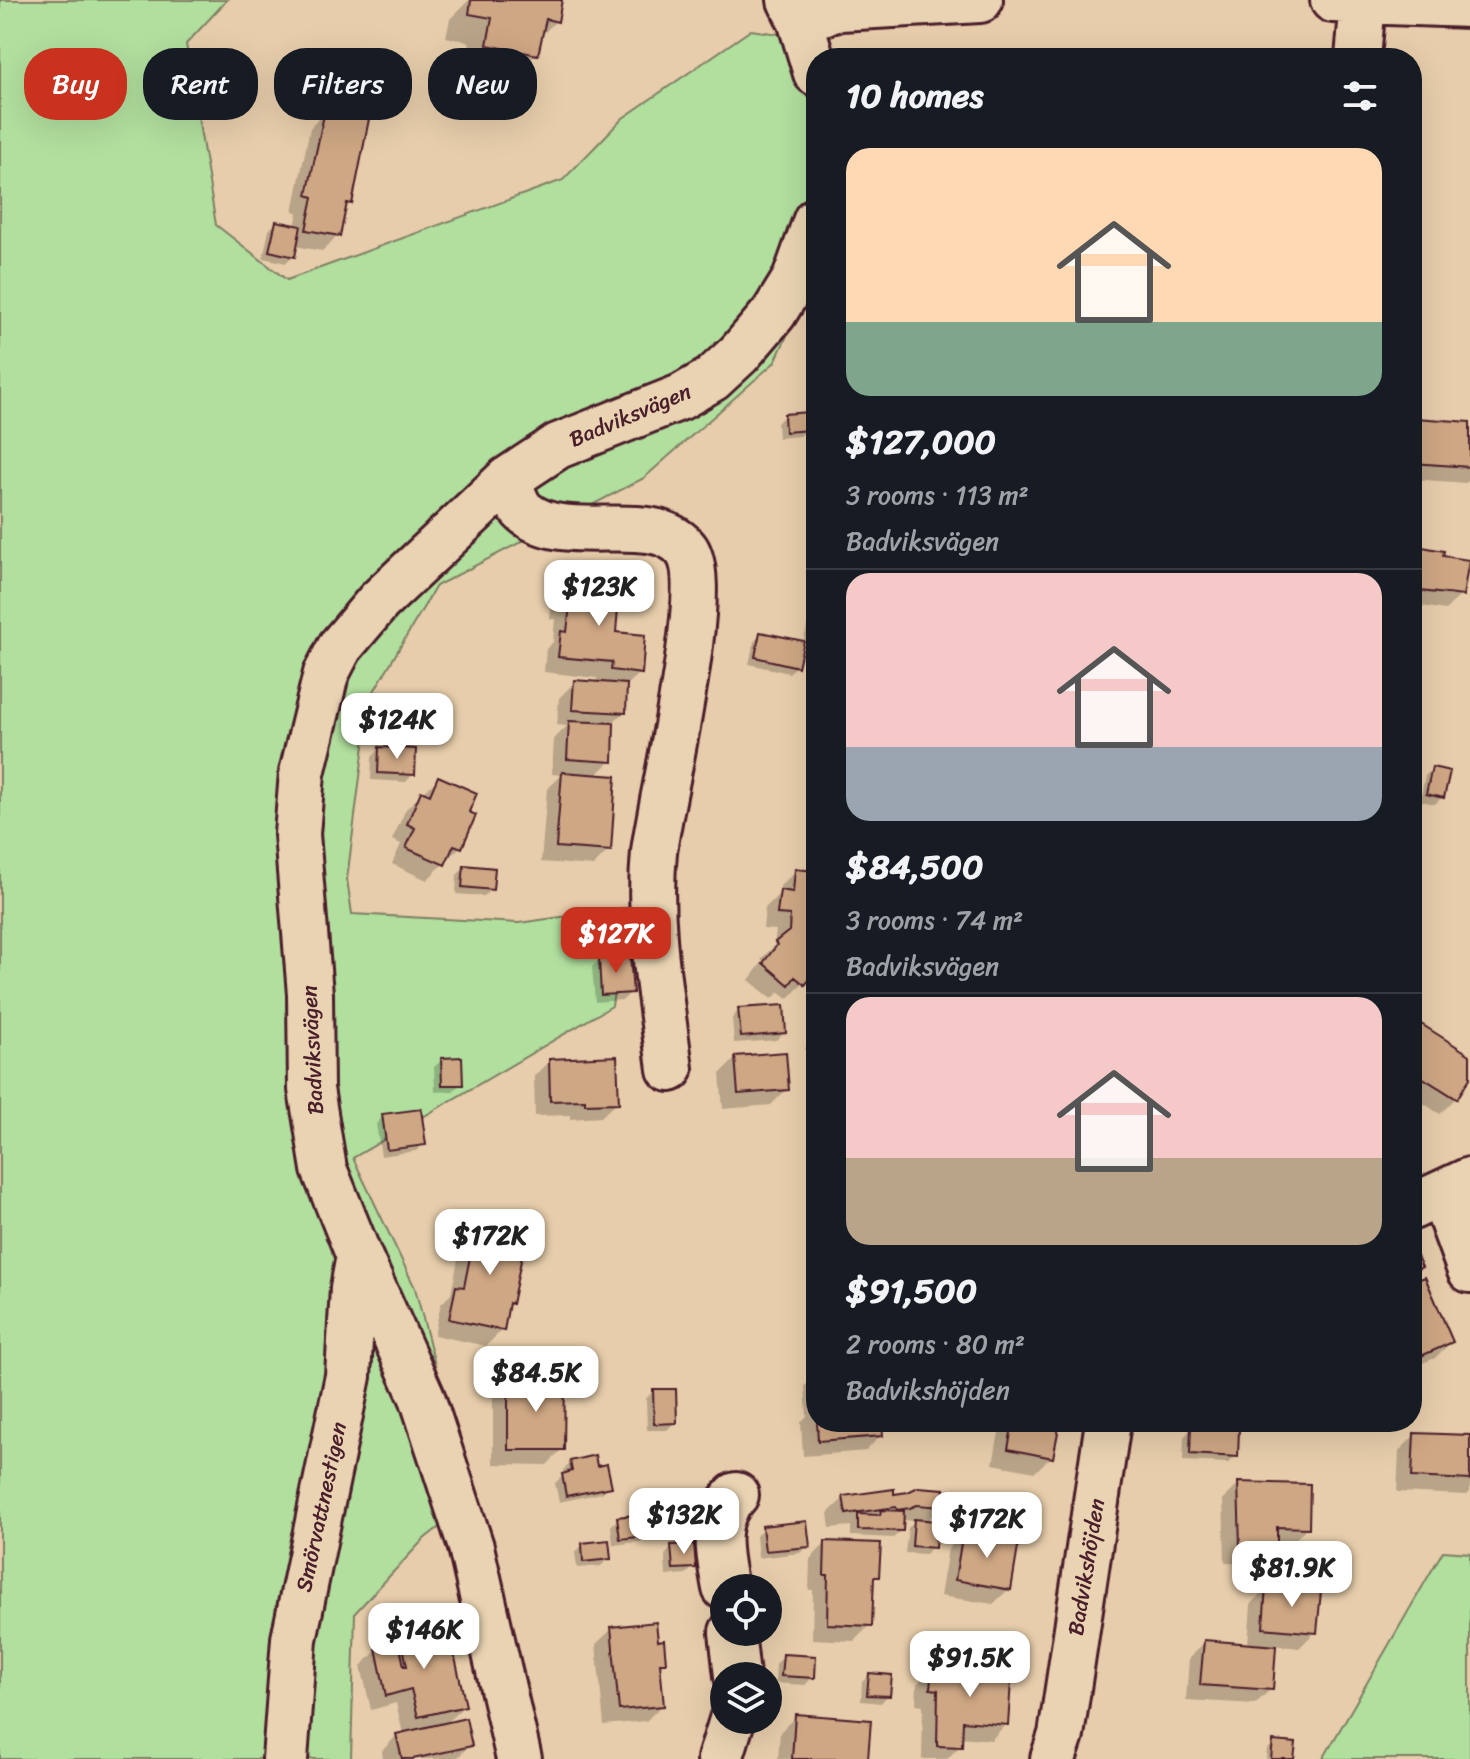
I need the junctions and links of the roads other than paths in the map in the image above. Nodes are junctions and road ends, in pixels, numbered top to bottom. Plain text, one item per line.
1 (980, 0) edge
2 (1348, 1) edge
3 (1470, 5) edge
4 (795, 10) edge
5 (808, 48) edge
6 (1356, 48) edge
7 (806, 248) edge
8 (508, 479) junction
9 (670, 1069) dead end
10 (1441, 1194) edge
11 (359, 1256) junction
12 (1470, 1270) edge
13 (1106, 1432) edge
14 (736, 1495) dead end
15 (723, 1574) edge
16 (728, 1734) edge
17 (285, 1759) edge
18 (519, 1759) edge
19 (720, 1759) edge
20 (1053, 1759) edge

1 - 4 street
2 - 3 street
2 - 6 street
4 - 5 street
7 - 8 street, Badviksvägen
8 - 9 street
8 - 11 street, Badviksvägen
10 - 12 street
11 - 17 street, Smörvattnestigen
11 - 18 street, Badviksvägen
13 - 20 street, Badvikshöjden
14 - 15 street
16 - 19 street

